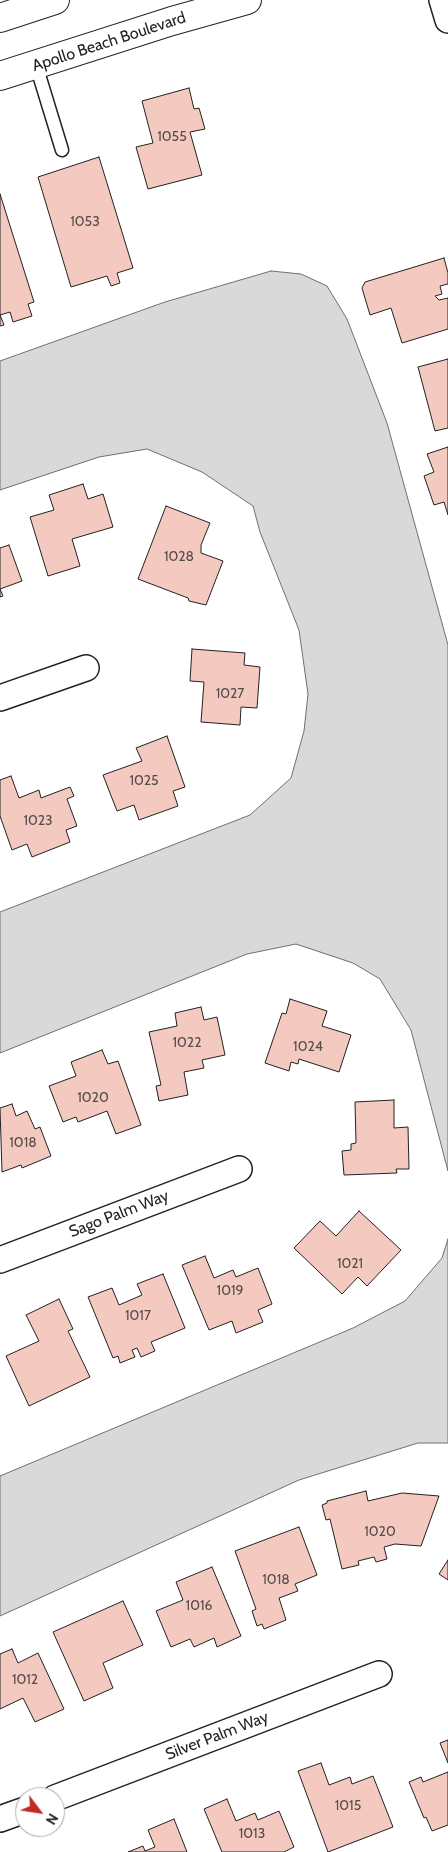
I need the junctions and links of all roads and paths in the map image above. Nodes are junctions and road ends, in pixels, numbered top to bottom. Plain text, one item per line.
1 (55, 0) edge
2 (247, 0) edge
3 (442, 0) edge
4 (0, 18) edge
5 (448, 20) edge
6 (36, 65) junction
7 (0, 76) edge
8 (62, 150) dead end
9 (86, 668) dead end
10 (0, 698) edge
11 (239, 1169) dead end
12 (0, 1260) edge
13 (379, 1674) dead end
14 (65, 1794) edge
15 (15, 1814) edge
16 (0, 1819) edge

1 - 4 main road
2 - 6 main road, Apollo Beach Boulevard
3 - 5 street
6 - 7 main road, Apollo Beach Boulevard
6 - 8 lane
9 - 10 street
11 - 12 street, Sago Palm Way
13 - 14 street, Silver Palm Way
15 - 16 street

